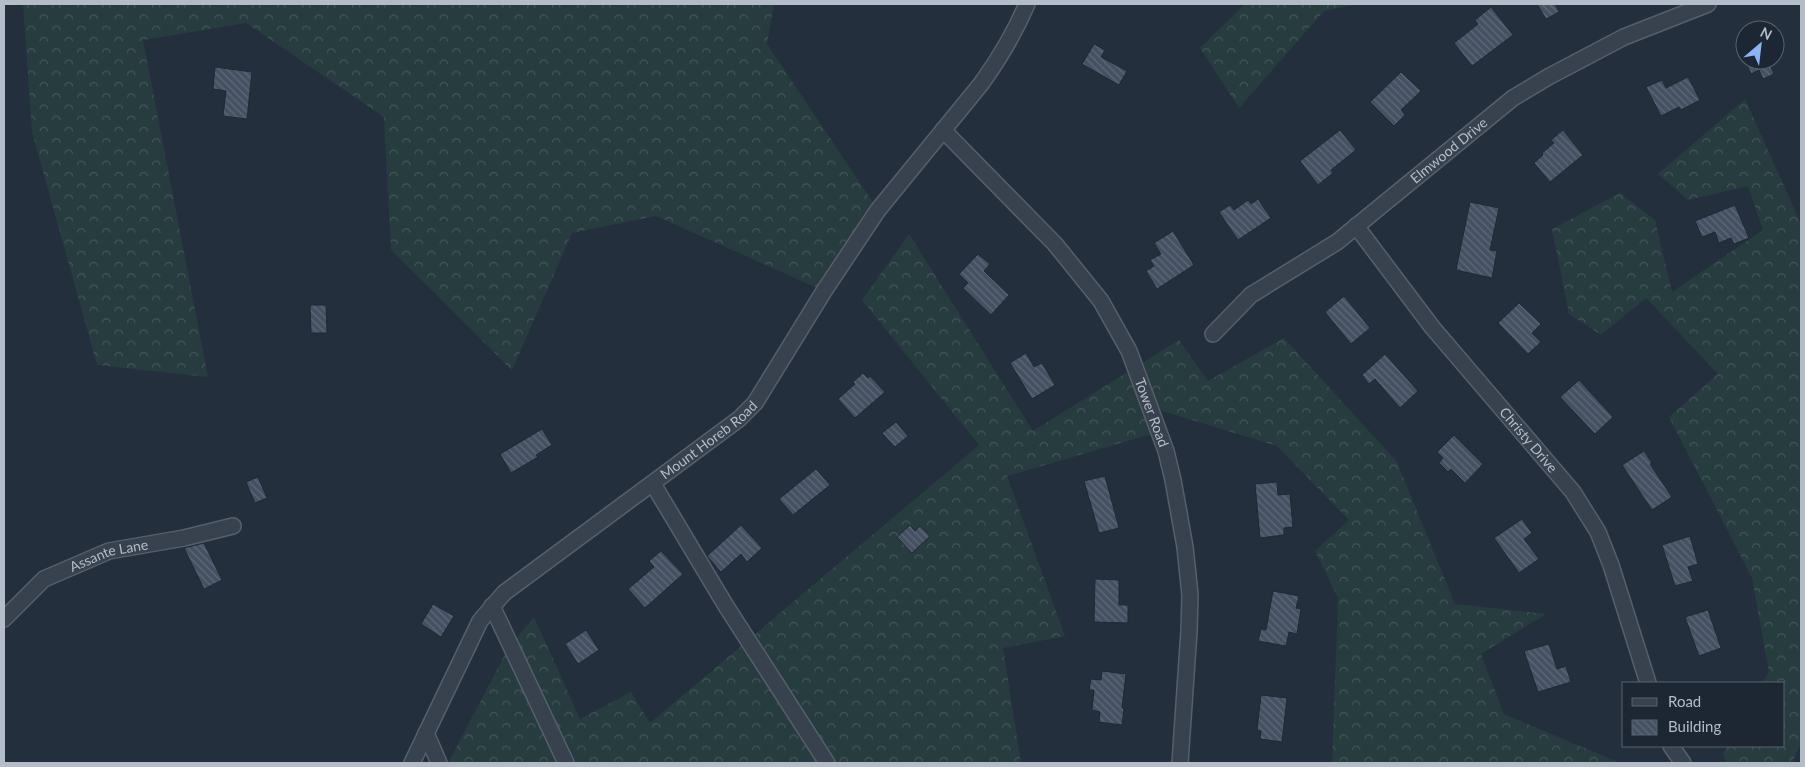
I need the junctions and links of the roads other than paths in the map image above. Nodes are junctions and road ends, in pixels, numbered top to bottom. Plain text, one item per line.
1 (1027, 4) edge
2 (1708, 4) edge
3 (943, 130) junction
4 (1356, 226) junction
5 (1213, 334) dead end
6 (653, 484) junction
7 (233, 526) dead end
8 (492, 606) junction
9 (5, 616) edge
10 (1648, 682) edge
11 (426, 734) junction
12 (1672, 747) edge
13 (412, 763) edge
14 (440, 763) edge
15 (566, 763) edge
16 (827, 763) edge
17 (1180, 763) edge
18 (1683, 763) edge

1 - 3 street, Mount Horeb Road
2 - 4 street, Elmwood Drive
3 - 6 street, Mount Horeb Road
3 - 17 street, Tower Road
4 - 5 street, Elmwood Drive
4 - 10 street, Christy Drive
6 - 8 street, Mount Horeb Road
6 - 16 street
7 - 9 street, Assante Lane
8 - 11 street, Mount Horeb Road
8 - 15 street
11 - 13 street, Mount Horeb Road
11 - 14 street
12 - 18 street

